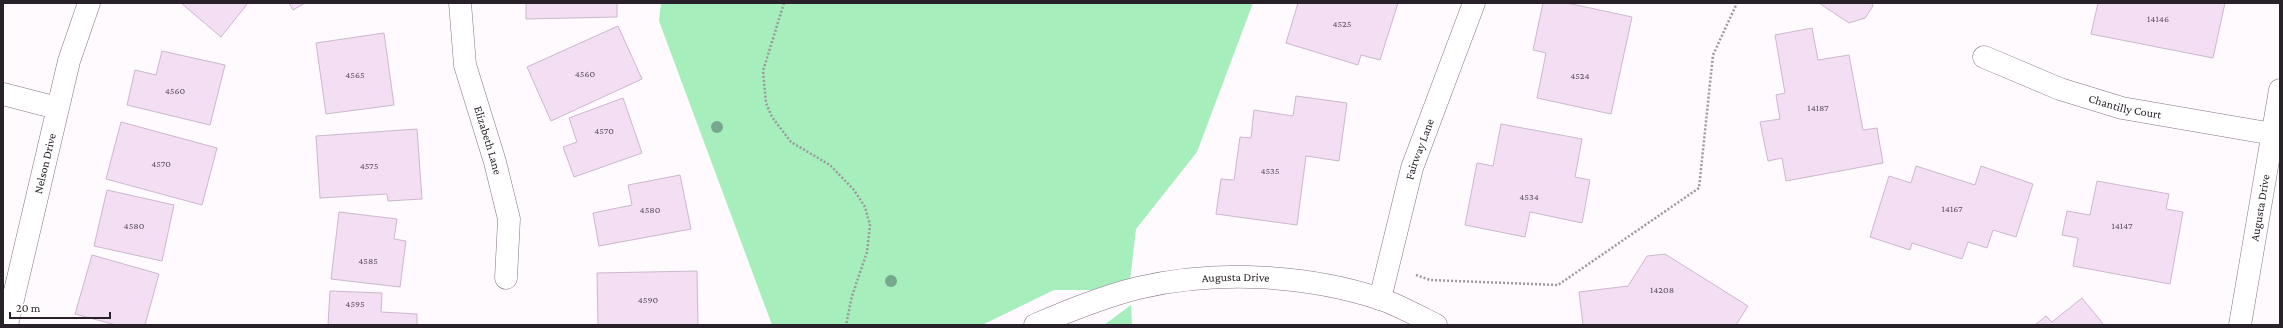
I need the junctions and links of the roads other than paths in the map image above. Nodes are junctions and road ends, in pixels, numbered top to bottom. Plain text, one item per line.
1 (90, 3) edge
2 (460, 3) edge
3 (1474, 3) edge
4 (1984, 57) dead end
5 (2280, 90) edge
6 (3, 94) edge
7 (57, 108) junction
8 (2272, 134) junction
9 (506, 278) dead end
10 (1380, 299) junction
11 (7, 325) edge
12 (1035, 325) edge
13 (1436, 325) edge
14 (2240, 325) edge

1 - 7 street, Nelson Drive
2 - 9 street, Elizabeth Lane
3 - 10 street, Fairway Lane
4 - 8 street, Chantilly Court
5 - 8 street, Augusta Drive
6 - 7 street
7 - 11 street, Nelson Drive
8 - 14 street, Augusta Drive
10 - 12 street, Augusta Drive
10 - 13 street, Augusta Drive

